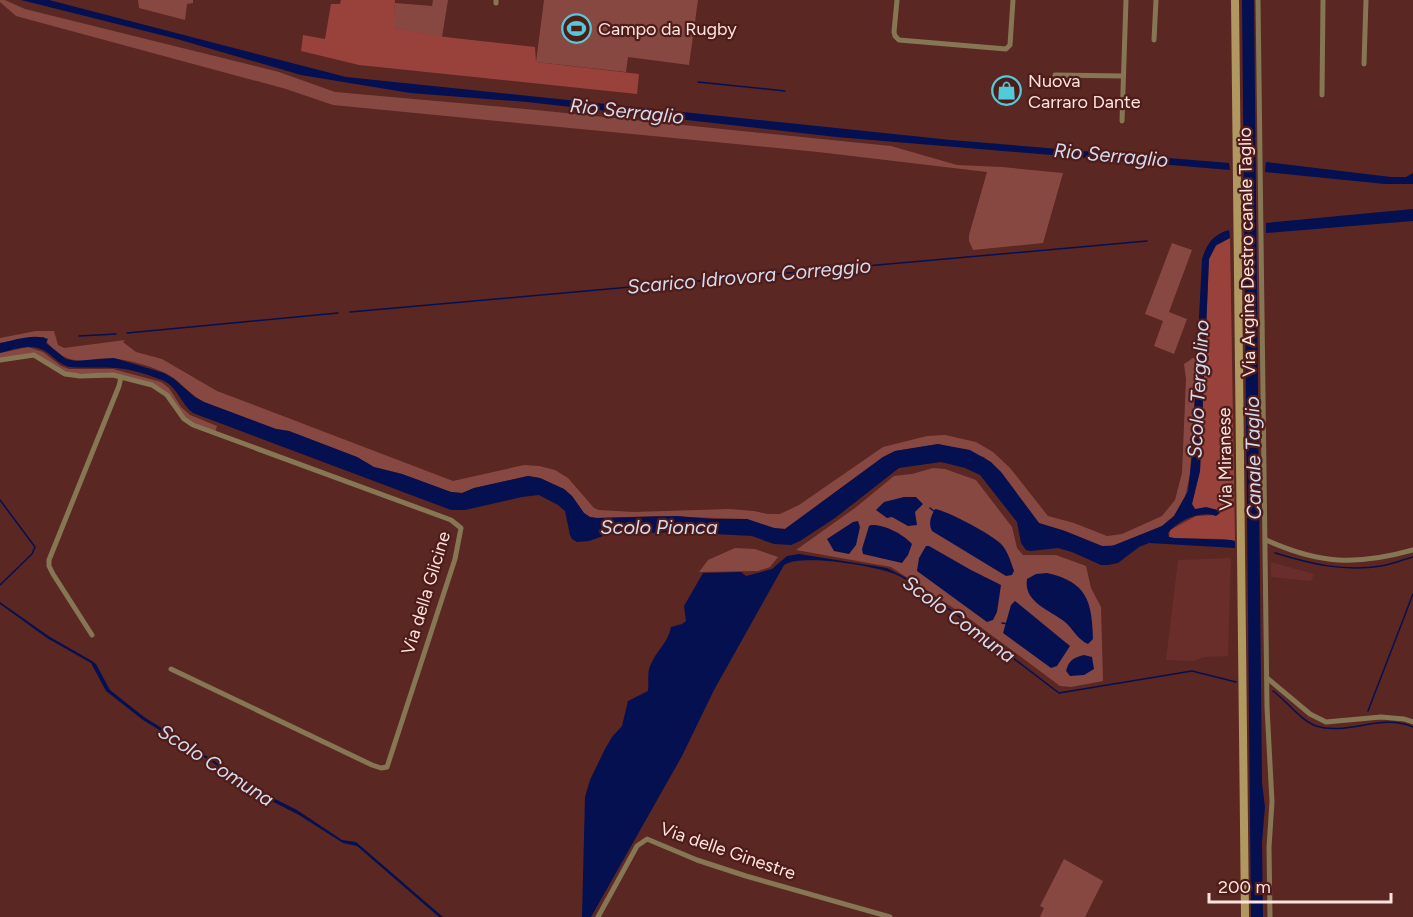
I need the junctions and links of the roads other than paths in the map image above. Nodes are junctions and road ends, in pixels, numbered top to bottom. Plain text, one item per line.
1 (897, 0) edge
2 (1013, 0) edge
3 (1126, 0) edge
4 (1156, 0) edge
5 (1235, 0) edge
6 (1258, 0) edge
7 (1323, 0) edge
8 (1366, 0) edge
9 (1154, 40) dead end
10 (1364, 64) dead end
11 (1055, 75) dead end
12 (1123, 76) junction
13 (1322, 95) dead end
14 (1122, 121) dead end
15 (0, 360) edge
16 (121, 377) junction
17 (1266, 540) junction
18 (1413, 550) edge
19 (92, 635) dead end
20 (171, 669) dead end
21 (1267, 678) junction
22 (1413, 722) edge
23 (598, 917) edge
24 (890, 917) edge
25 (1245, 917) edge
26 (1270, 917) edge

1 - 2 street
3 - 12 street
4 - 9 street
5 - 25 main road, Via Miranese
6 - 17 street, Via Argine Destro canale Taglio
7 - 13 street
8 - 10 street
11 - 12 street
12 - 14 street
15 - 16 street, Via della Glicine
16 - 19 street
16 - 20 street, Via della Glicine
17 - 18 street
17 - 21 street, Via Argine Destro canale Taglio
21 - 22 street
21 - 26 street, Via Argine Destro canale Taglio
23 - 24 street, Via delle Ginestre

